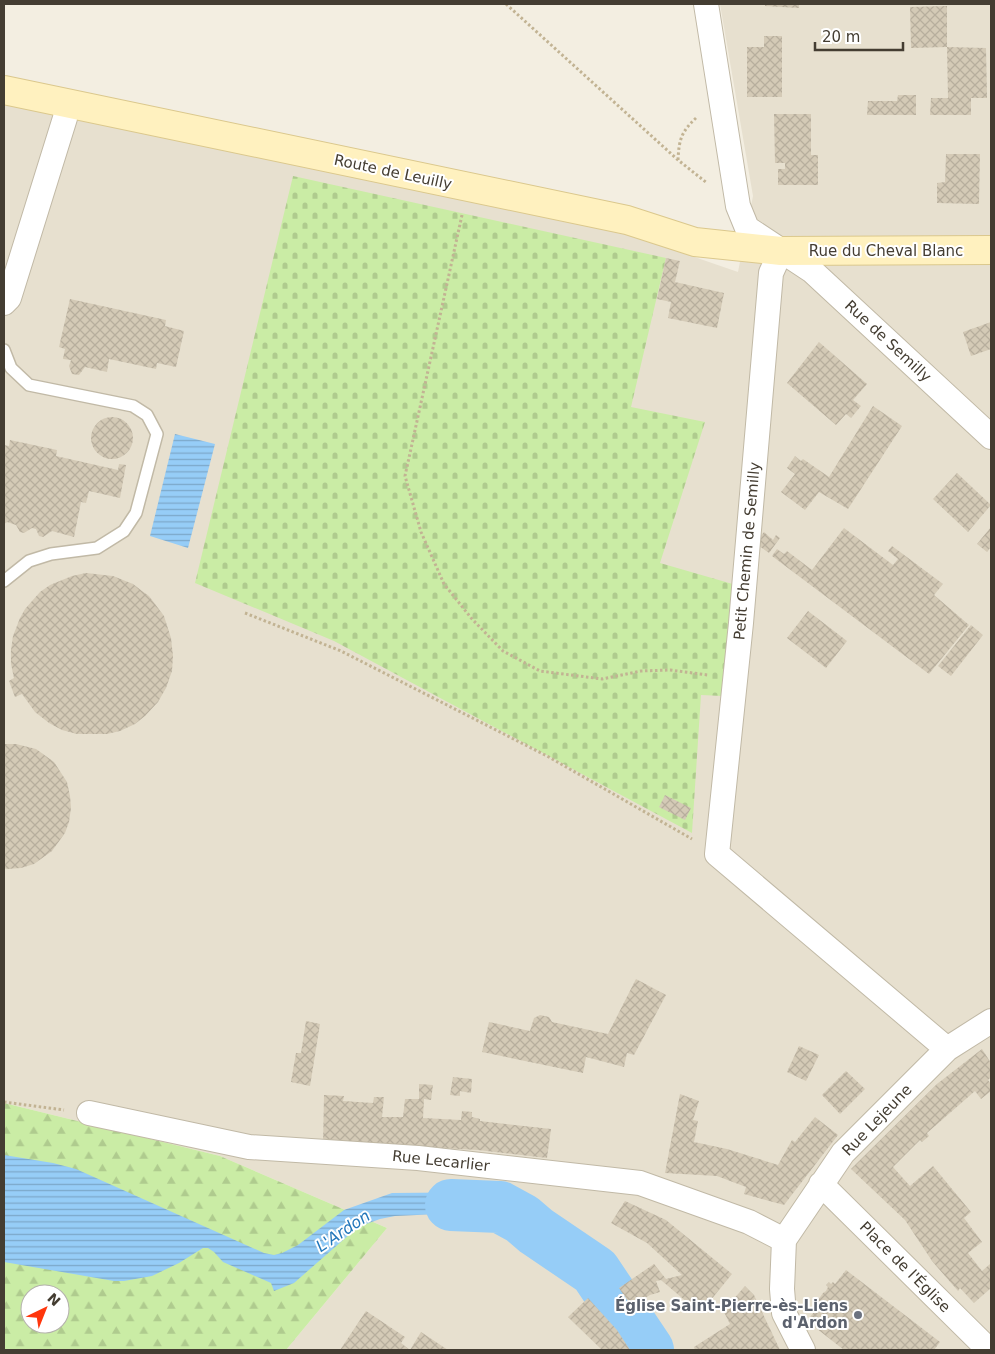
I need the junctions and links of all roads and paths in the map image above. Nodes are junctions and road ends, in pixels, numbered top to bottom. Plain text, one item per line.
1 (506, 4) edge
2 (706, 4) edge
3 (4, 90) edge
4 (67, 104) junction
5 (724, 122) junction
6 (678, 160) junction
7 (468, 187) junction
8 (738, 206) junction
9 (991, 250) edge
10 (781, 251) junction
11 (6, 301) edge
12 (4, 350) edge
13 (991, 437) edge
14 (4, 581) edge
15 (245, 613) dead end
16 (732, 711) junction
17 (717, 854) junction
18 (991, 1021) edge
19 (947, 1049) junction
20 (4, 1102) edge
21 (89, 1113) joint
22 (821, 1184) junction
23 (784, 1240) junction
24 (803, 1350) edge
25 (989, 1350) edge

1 - 6 path
2 - 5 street, Rue de Semilly
3 - 4 main road, Route de Leuilly
4 - 7 main road, Route de Leuilly
4 - 11 street
5 - 6 path
5 - 8 street, Rue de Semilly
6 - 8 path
7 - 10 main road, Route de Leuilly
7 - 16 path
8 - 10 street, Rue de Semilly
9 - 10 main road, Rue du Cheval Blanc
10 - 13 street, Rue de Semilly
10 - 16 street, Petit Chemin de Semilly
12 - 14 lane
15 - 17 path
16 - 17 street, Petit Chemin de Semilly
17 - 19 street
18 - 19 street, Rue Lejeune
19 - 22 street, Rue Lejeune
20 - 21 path
21 - 23 street, Rue Lecarlier
22 - 23 street, Rue Lejeune
22 - 25 street, Place de l'Église
23 - 24 street

